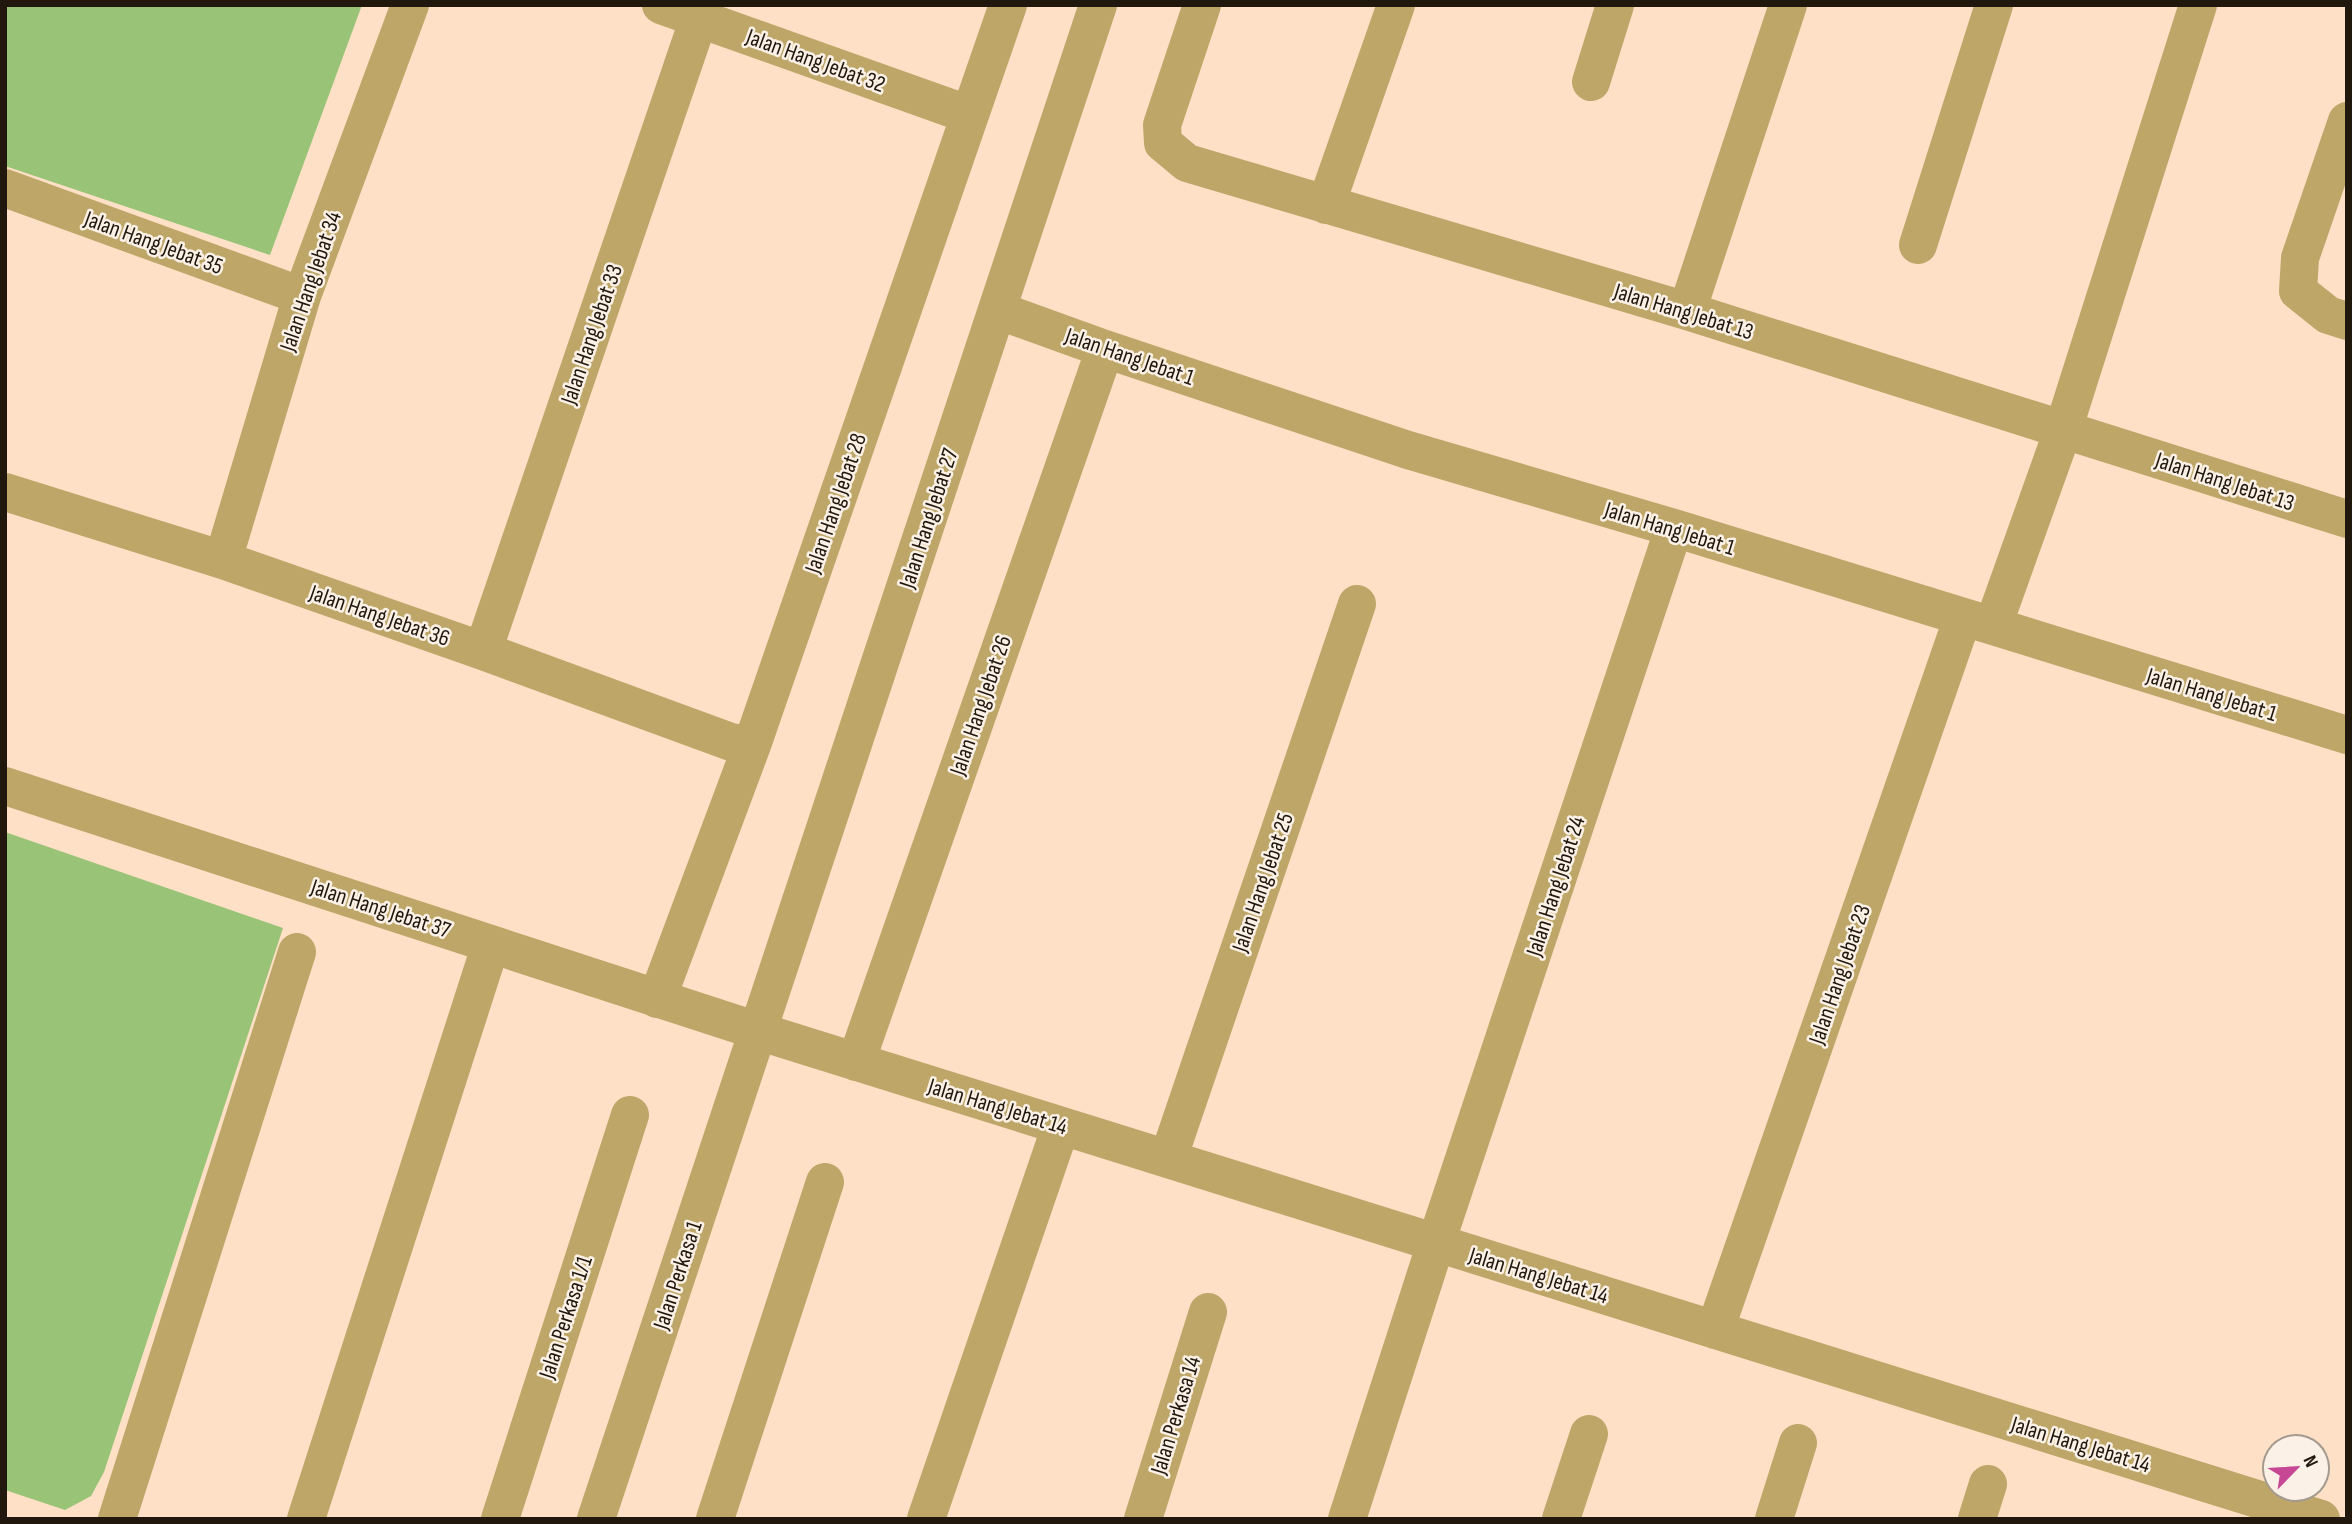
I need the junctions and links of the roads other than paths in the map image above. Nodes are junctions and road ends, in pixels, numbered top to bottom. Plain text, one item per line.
1 (410, 5) edge
2 (661, 5) edge
3 (1008, 5) edge
4 (1098, 5) edge
5 (1202, 5) edge
6 (1396, 5) edge
7 (1615, 5) edge
8 (1787, 5) edge
9 (1994, 5) edge
10 (2198, 5) edge
11 (699, 18) junction
12 (1591, 82) dead end
13 (970, 115) junction
14 (2347, 121) edge
15 (5, 188) edge
16 (1326, 205) junction
17 (1918, 245) dead end
18 (302, 296) junction
19 (997, 310) junction
20 (1687, 312) junction
21 (2347, 321) edge
22 (1105, 349) junction
23 (2063, 430) junction
24 (5, 492) edge
25 (2347, 519) edge
26 (1674, 528) junction
27 (223, 560) junction
28 (1357, 604) dead end
29 (1978, 621) junction
30 (483, 650) junction
31 (2347, 735) edge
32 (751, 745) junction
33 (5, 786) edge
34 (491, 944) junction
35 (297, 952) dead end
36 (657, 999) junction
37 (758, 1031) junction
38 (856, 1062) junction
39 (630, 1115) dead end
40 (1061, 1126) junction
41 (1168, 1159) junction
42 (825, 1182) dead end
43 (1436, 1243) junction
44 (1208, 1312) dead end
45 (1715, 1330) junction
46 (1589, 1434) dead end
47 (1798, 1443) dead end
48 (117, 1519) edge
49 (306, 1519) edge
50 (500, 1519) edge
51 (596, 1519) edge
52 (715, 1519) edge
53 (926, 1519) edge
54 (1143, 1519) edge
55 (1346, 1519) edge
56 (1561, 1519) edge
57 (1774, 1519) edge
58 (2321, 1519) edge

1 - 18 street, Jalan Hang Jebat 34
2 - 11 street, Jalan Hang Jebat 32
3 - 13 street, Jalan Hang Jebat 28
4 - 19 street, Jalan Hang Jebat 27
5 - 16 street, Jalan Hang Jebat 13
6 - 16 street
7 - 12 street
8 - 20 street
9 - 17 street
10 - 23 street, Jalan Hang Jebat 23
11 - 13 street, Jalan Hang Jebat 32
11 - 30 street, Jalan Hang Jebat 33
13 - 32 street, Jalan Hang Jebat 28
14 - 21 street
15 - 18 street, Jalan Hang Jebat 35
16 - 20 street, Jalan Hang Jebat 13
18 - 27 street, Jalan Hang Jebat 34
19 - 22 street, Jalan Hang Jebat 1
19 - 37 street, Jalan Hang Jebat 27
20 - 23 street, Jalan Hang Jebat 13
22 - 26 street, Jalan Hang Jebat 1
22 - 38 street, Jalan Hang Jebat 26
23 - 25 street, Jalan Hang Jebat 13
23 - 29 street, Jalan Hang Jebat 23
24 - 27 street, Jalan Hang Jebat 36
26 - 29 street, Jalan Hang Jebat 1
26 - 43 street, Jalan Hang Jebat 24
27 - 30 street, Jalan Hang Jebat 36
28 - 41 street, Jalan Hang Jebat 25
29 - 31 street, Jalan Hang Jebat 1
29 - 45 street, Jalan Hang Jebat 23
30 - 32 street, Jalan Hang Jebat 36
32 - 36 street, Jalan Hang Jebat 28
33 - 34 street, Jalan Hang Jebat 37
34 - 36 street, Jalan Hang Jebat 37
34 - 49 street
35 - 48 street
36 - 37 street, Jalan Hang Jebat 37
37 - 38 street, Jalan Hang Jebat 14
37 - 51 street, Jalan Perkasa 1
38 - 40 street, Jalan Hang Jebat 14
39 - 50 street, Jalan Perkasa 1/1
40 - 41 street, Jalan Hang Jebat 14
40 - 53 street
41 - 43 street, Jalan Hang Jebat 14
42 - 52 street
43 - 45 street, Jalan Hang Jebat 14
43 - 55 street, Jalan Hang Jebat 24
44 - 54 street, Jalan Perkasa 14
45 - 58 street, Jalan Hang Jebat 14
46 - 56 street
47 - 57 street

